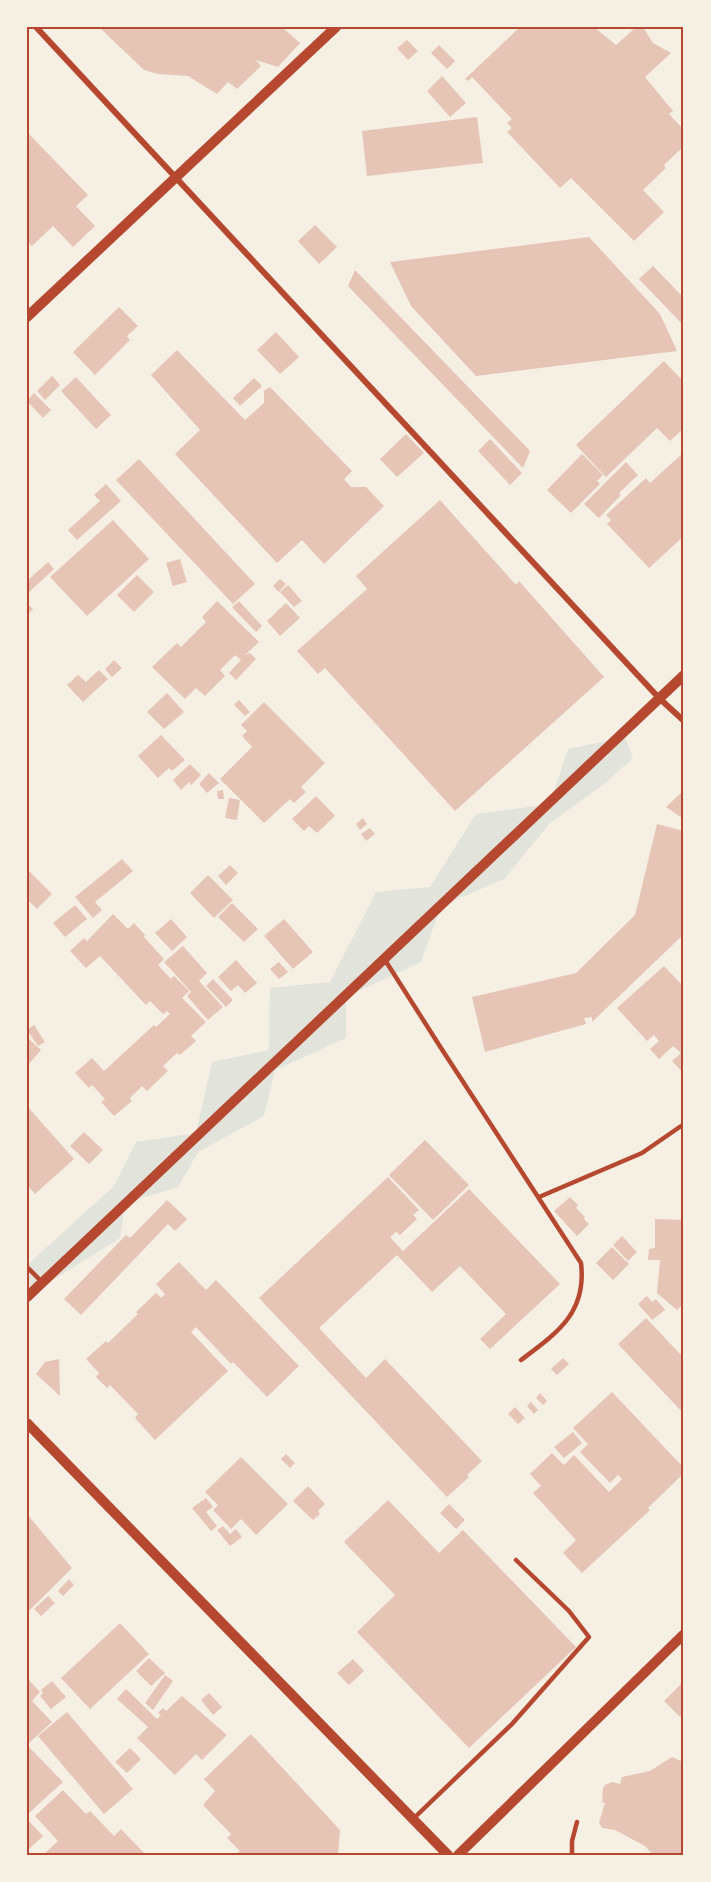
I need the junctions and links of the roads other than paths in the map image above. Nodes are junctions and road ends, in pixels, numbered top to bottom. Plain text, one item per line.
1 (36, 27) edge
2 (336, 27) edge
3 (176, 177) junction
4 (27, 317) edge
5 (684, 675) edge
6 (659, 698) junction
7 (684, 721) edge
8 (384, 959) junction
9 (684, 1124) edge
10 (539, 1197) junction
11 (27, 1267) edge
12 (42, 1282) junction
13 (27, 1296) edge
14 (521, 1360) dead end
15 (27, 1423) edge
16 (516, 1560) dead end
17 (684, 1634) edge
18 (413, 1819) junction
19 (578, 1822) dead end
20 (448, 1855) edge
21 (458, 1855) edge
22 (572, 1855) edge

1 - 3 street
2 - 3 street
3 - 4 street
3 - 6 street
5 - 6 street
6 - 7 street
6 - 8 street
8 - 10 lane
8 - 12 street
9 - 10 lane
10 - 14 lane
11 - 12 lane
12 - 13 street
15 - 18 street
16 - 18 lane
17 - 21 street
18 - 20 street
19 - 22 lane

